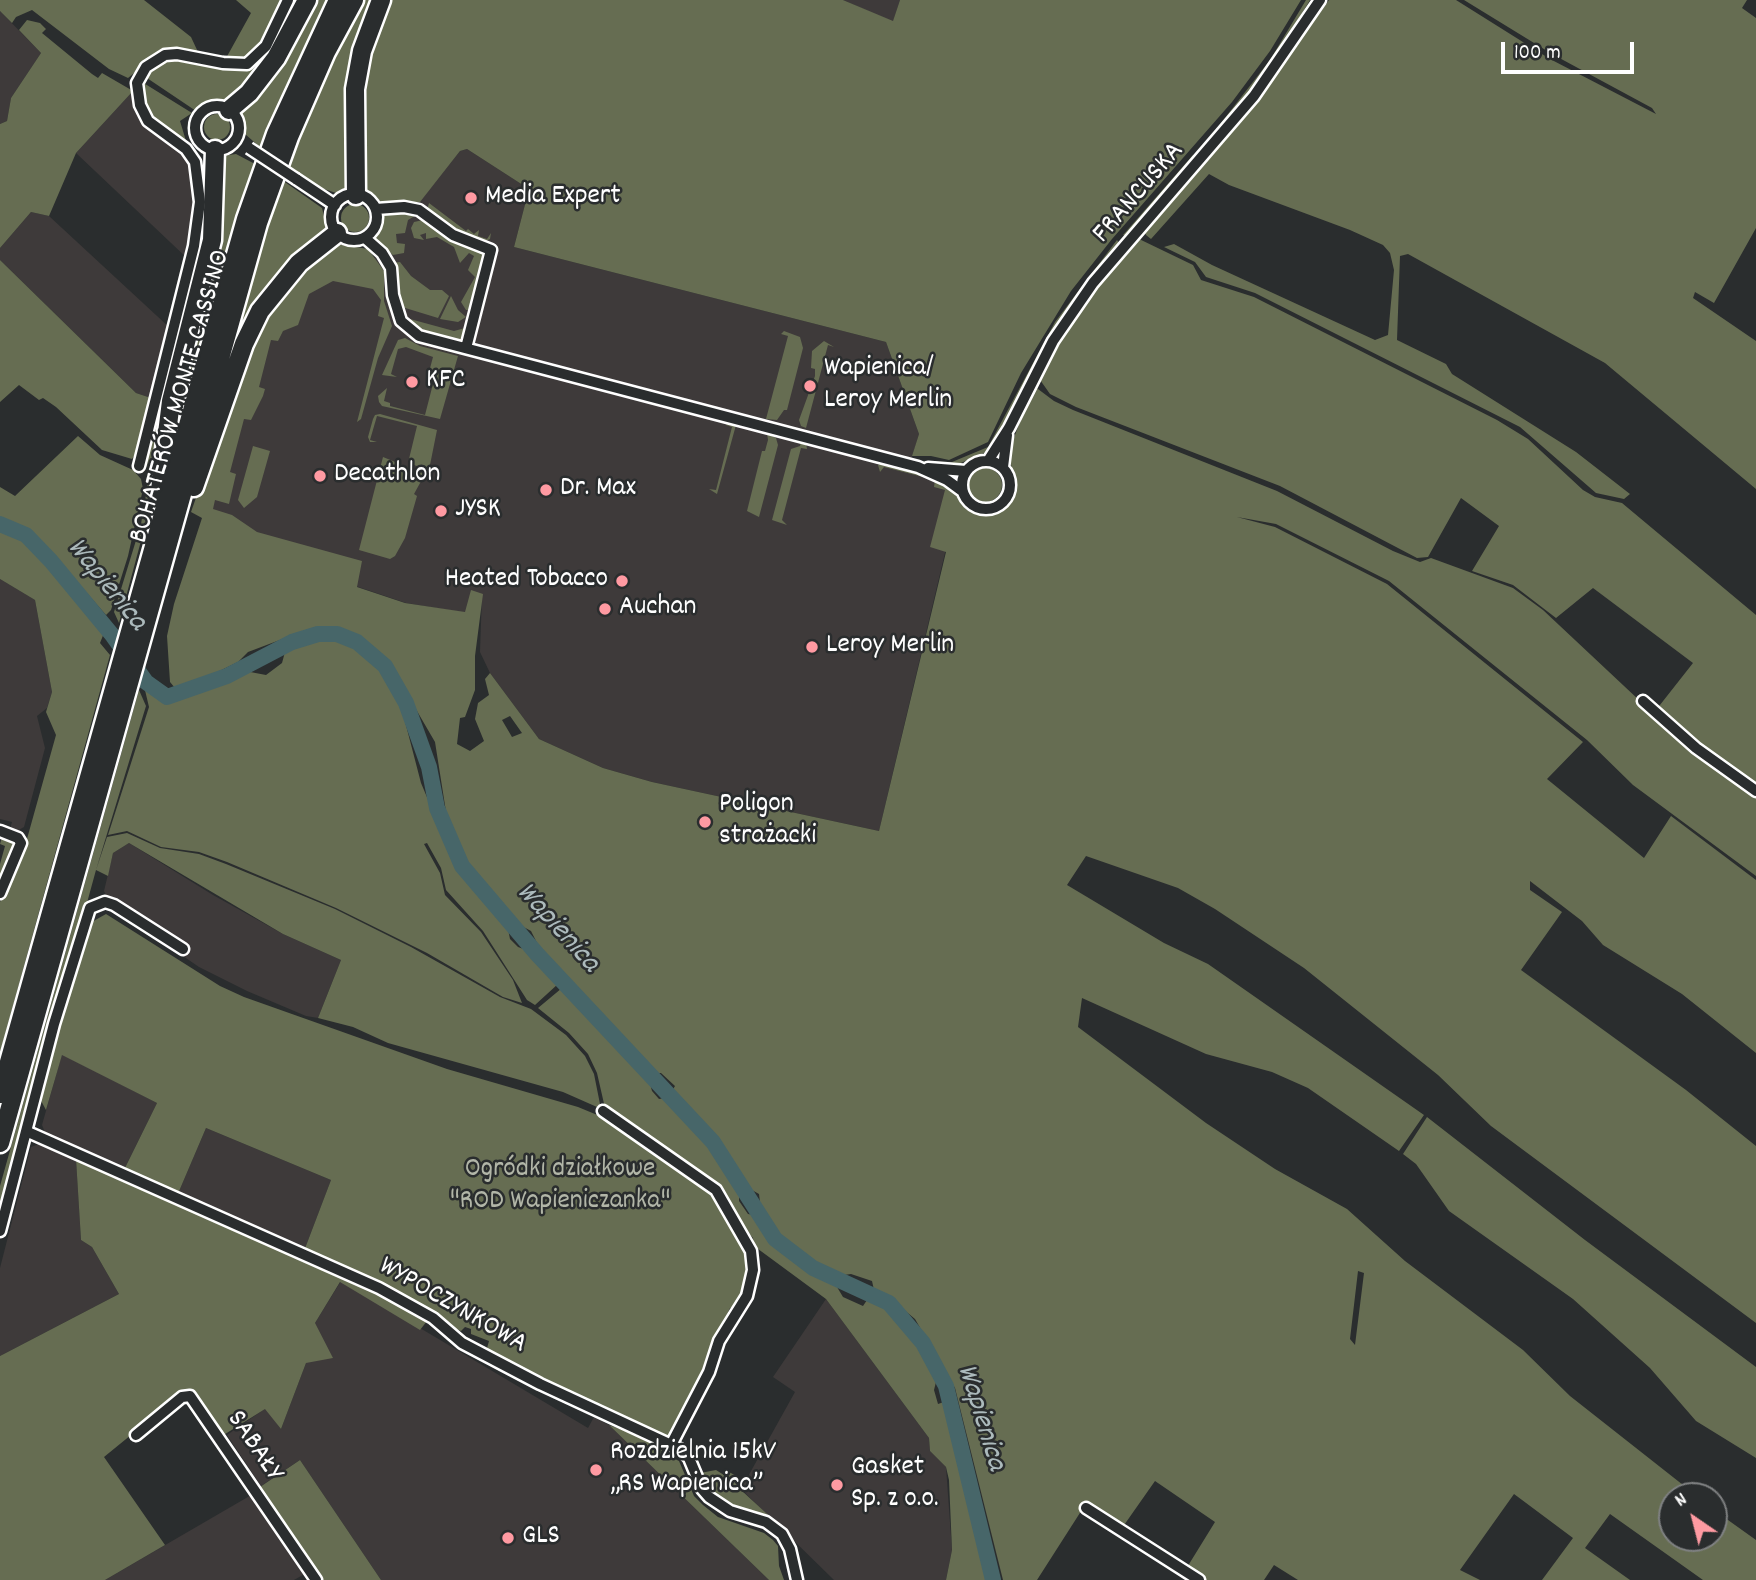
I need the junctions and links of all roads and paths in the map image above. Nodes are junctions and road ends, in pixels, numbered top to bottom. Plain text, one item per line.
1 (288, 0) edge
2 (307, 0) edge
3 (338, 0) edge
4 (354, 0) edge
5 (381, 0) edge
6 (1320, 0) edge
7 (229, 110) junction
8 (235, 140) junction
9 (215, 150) junction
10 (356, 195) junction
11 (335, 205) junction
12 (376, 209) junction
13 (337, 233) junction
14 (366, 237) junction
15 (466, 348) junction
16 (1009, 428) junction
17 (988, 461) junction
18 (139, 466) dead end
19 (918, 467) junction
20 (1003, 467) junction
21 (966, 471) junction
22 (962, 491) junction
23 (152, 552) junction
24 (157, 582) junction
25 (1643, 701) dead end
26 (1756, 792) edge
27 (0, 831) edge
28 (0, 893) edge
29 (183, 949) dead end
30 (0, 1094) edge
31 (603, 1111) dead end
32 (27, 1132) junction
33 (0, 1143) edge
34 (0, 1231) edge
35 (136, 1435) dead end
36 (671, 1445) junction
37 (1086, 1508) dead end
38 (316, 1580) edge
39 (797, 1580) edge
40 (1199, 1580) edge

1 - 18 street
2 - 7 highway
3 - 23 highway, BOHATERÓW MONTE CASSINO
4 - 24 highway, BOHATERÓW MONTE CASSINO
5 - 10 highway
6 - 16 street, FRANCUSKA
7 - 8 street
7 - 9 street
8 - 9 street
8 - 11 street, bridge
9 - 23 highway
10 - 11 street
10 - 12 street
11 - 13 street
12 - 14 street
12 - 15 street
13 - 14 street
13 - 24 highway
14 - 15 street
15 - 19 street
16 - 17 street, FRANCUSKA
16 - 20 street, FRANCUSKA
17 - 20 street
17 - 21 street
19 - 21 street
19 - 22 street
20 - 22 street
21 - 22 street
23 - 30 highway, BOHATERÓW MONTE CASSINO
24 - 33 highway, BOHATERÓW MONTE CASSINO
25 - 26 street
27 - 28 street
29 - 32 street
31 - 36 street
32 - 34 street
32 - 36 street, WYPOCZYNKOWA
35 - 38 street, SABAŁY
36 - 39 street, WYPOCZYNKOWA
37 - 40 street

